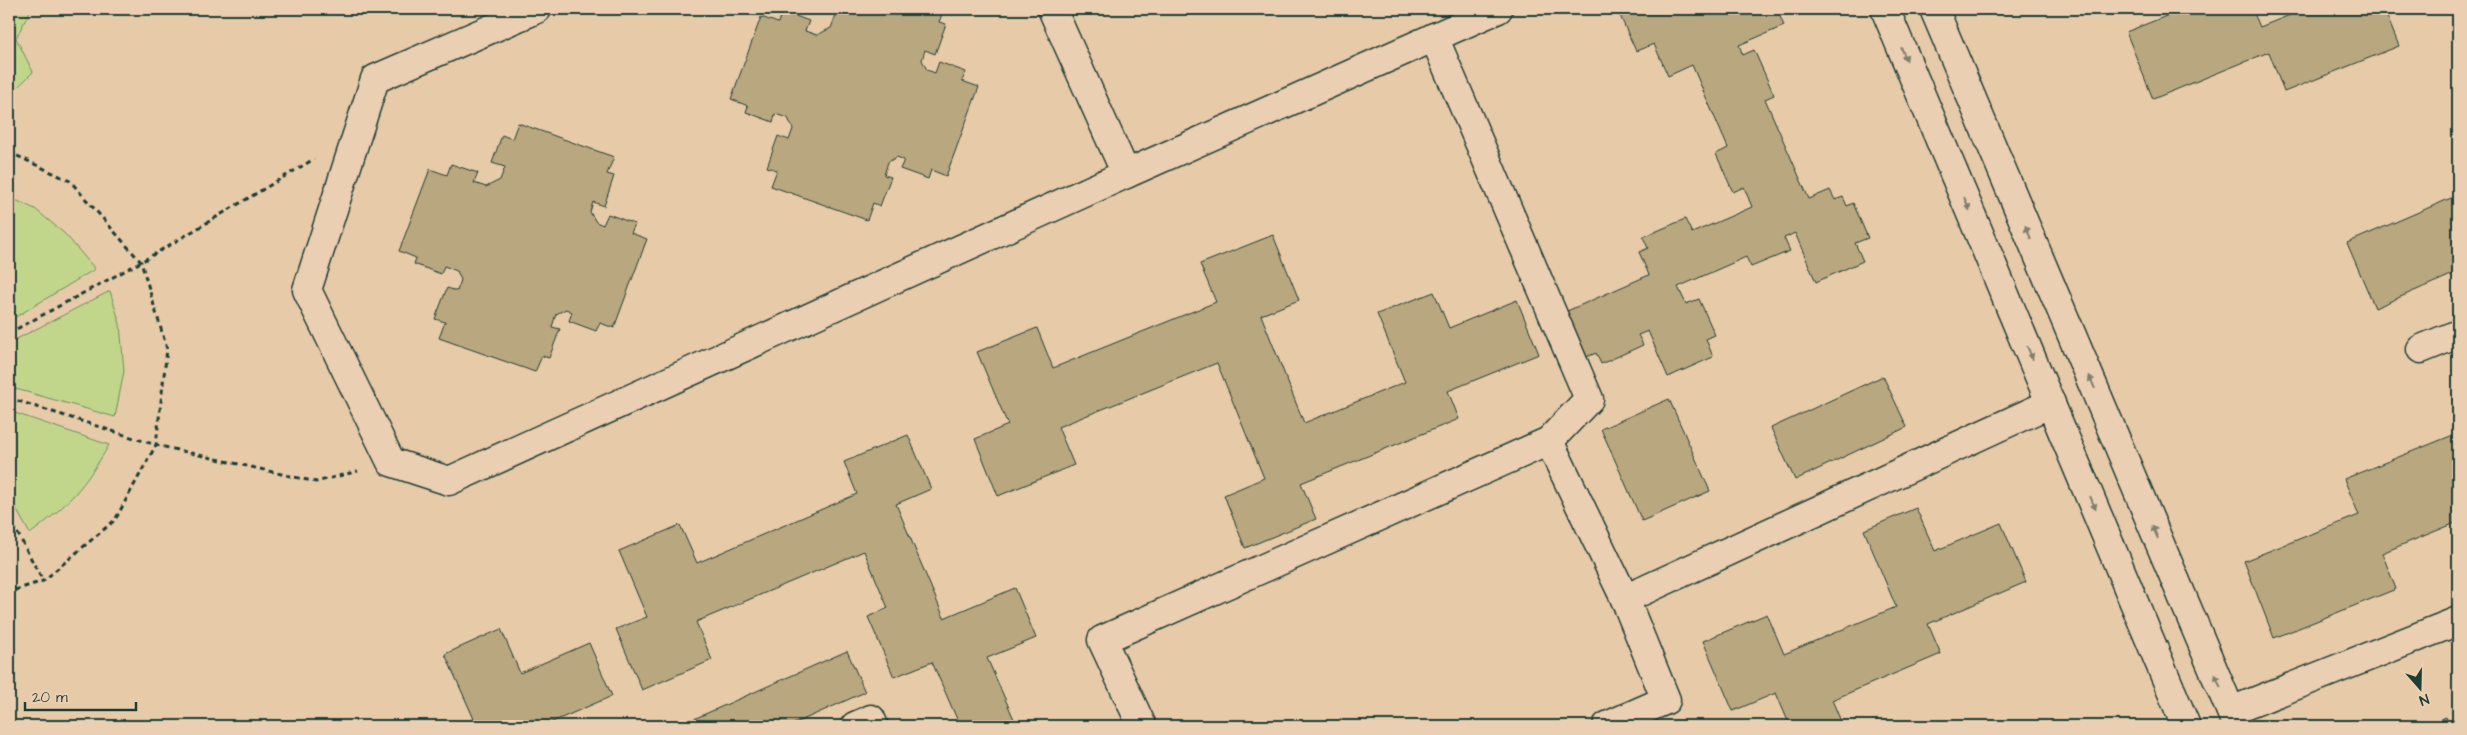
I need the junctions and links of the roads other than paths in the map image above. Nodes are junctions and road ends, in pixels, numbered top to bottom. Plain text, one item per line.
1 (537, 9) edge
2 (1052, 9) edge
3 (1498, 9) edge
4 (1885, 9) edge
5 (1934, 9) edge
6 (1434, 37) junction
7 (1126, 174) junction
8 (2458, 334) edge
9 (2421, 349) dead end
10 (2051, 403) junction
11 (1549, 441) junction
12 (1625, 599) junction
13 (2458, 621) edge
14 (2234, 719) edge
15 (855, 726) edge
16 (874, 726) edge
17 (1142, 726) edge
18 (1608, 726) edge
19 (2186, 726) edge

1 - 7 street
2 - 7 street
3 - 6 street
4 -> 10 street
14 -> 5 street
6 - 7 street
6 - 11 street
8 - 9 street
10 - 12 street
10 -> 19 street
11 - 12 street
11 - 17 street
12 - 18 street
13 - 14 street
15 - 16 street

